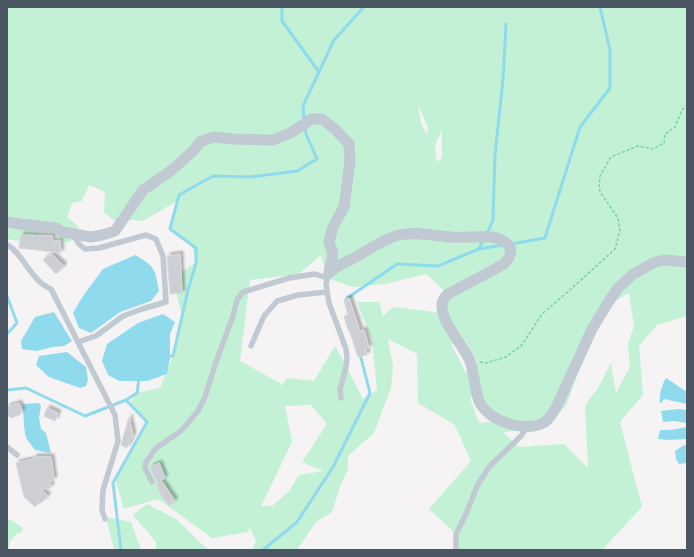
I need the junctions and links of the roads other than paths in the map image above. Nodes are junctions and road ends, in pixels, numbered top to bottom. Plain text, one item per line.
1 (7, 222) edge
2 (73, 234) junction
3 (7, 245) edge
4 (687, 262) edge
5 (328, 275) junction
6 (327, 292) junction
7 (78, 342) junction
8 (251, 346) dead end
9 (341, 398) dead end
10 (528, 426) junction
11 (7, 447) edge
12 (17, 455) dead end
13 (152, 482) dead end
14 (105, 519) dead end
15 (456, 550) edge

1 - 2 street
2 - 5 street
2 - 7 lane
3 - 7 lane
4 - 10 street
5 - 6 lane
5 - 10 street
5 - 13 lane
6 - 8 lane
6 - 9 lane
7 - 14 lane
10 - 15 lane
11 - 12 lane

